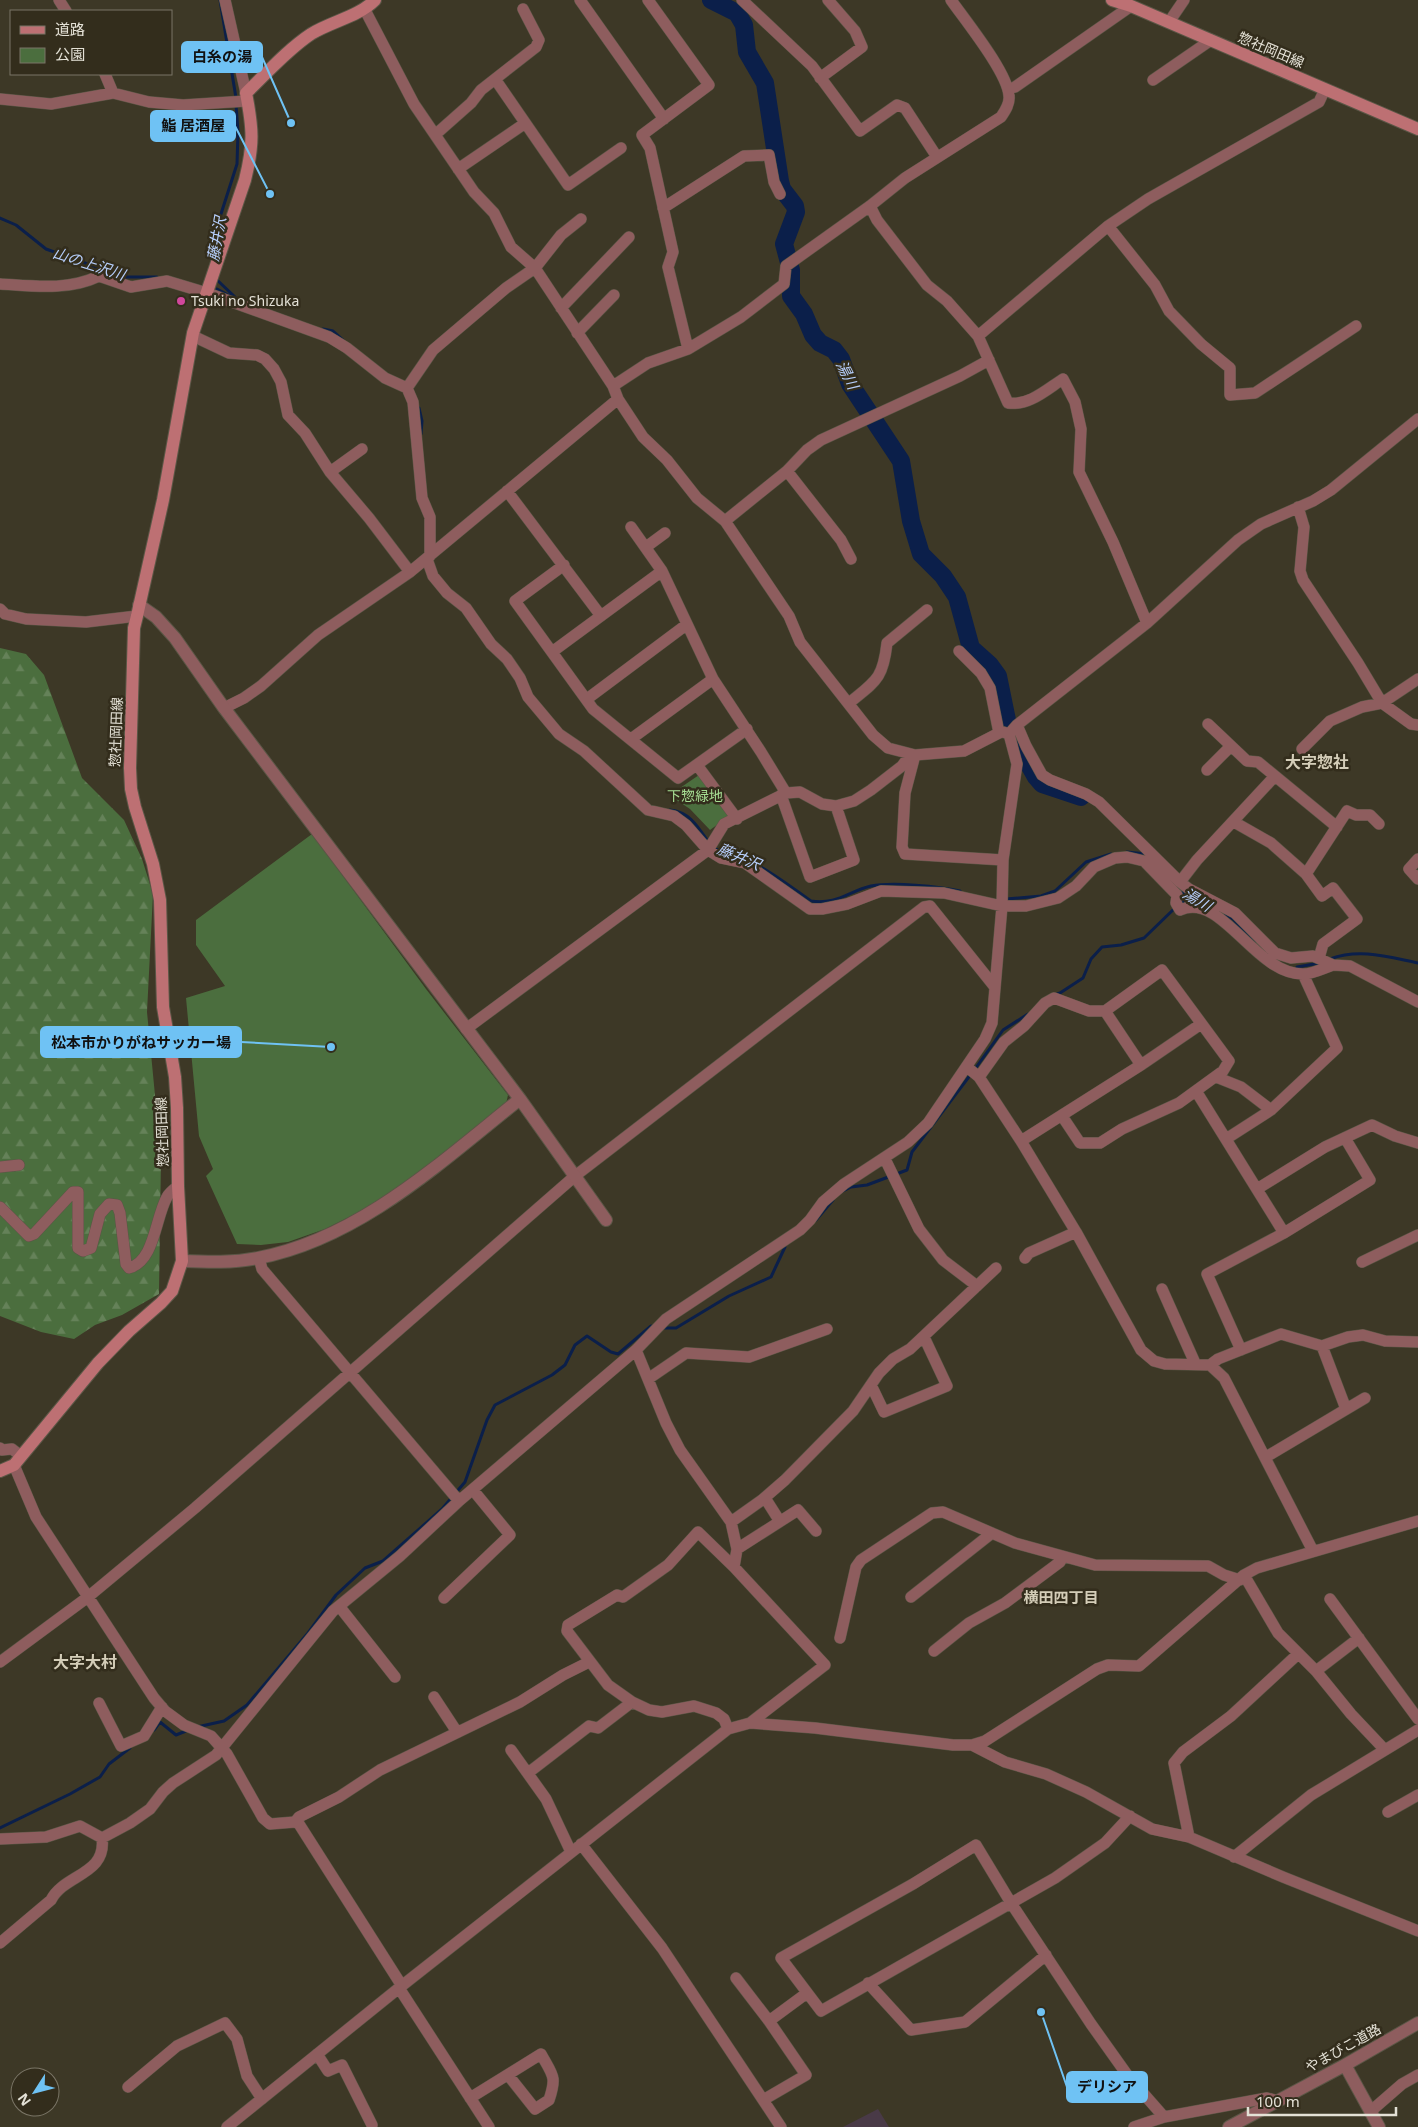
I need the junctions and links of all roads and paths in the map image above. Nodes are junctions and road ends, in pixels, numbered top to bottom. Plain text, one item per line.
1 (225, 0) edge
2 (375, 0) edge
3 (580, 0) edge
4 (648, 0) edge
5 (742, 0) edge
6 (828, 0) edge
7 (951, 0) edge
8 (1115, 0) edge
9 (1184, 0) edge
10 (1131, 6) junction
11 (523, 9) dead end
12 (365, 10) junction
13 (1169, 22) junction
14 (1211, 40) junction
15 (105, 75) edge
16 (820, 78) junction
17 (495, 79) junction
18 (1153, 80) dead end
19 (1008, 89) junction
20 (1325, 89) junction
21 (113, 93) junction
22 (247, 97) junction
23 (0, 99) edge
24 (664, 119) junction
25 (524, 124) junction
26 (1418, 129) edge
27 (436, 134) junction
28 (621, 148) dead end
29 (937, 157) junction
30 (458, 169) junction
31 (780, 194) dead end
32 (870, 206) junction
33 (663, 208) junction
34 (581, 219) dead end
35 (1108, 226) junction
36 (629, 237) dead end
37 (535, 268) junction
38 (0, 284) edge
39 (207, 293) junction
40 (614, 294) dead end
41 (561, 308) junction
42 (1356, 326) dead end
43 (577, 333) junction
44 (193, 336) junction
45 (978, 336) junction
46 (688, 349) junction
47 (989, 360) junction
48 (409, 386) junction
49 (612, 386) junction
50 (618, 399) junction
51 (1418, 419) edge
52 (362, 449) dead end
53 (786, 471) junction
54 (330, 472) junction
55 (507, 491) junction
56 (1298, 507) junction
57 (725, 521) junction
58 (631, 527) dead end
59 (665, 533) dead end
60 (646, 547) junction
61 (428, 558) junction
62 (851, 559) dead end
63 (564, 565) junction
64 (662, 570) junction
65 (410, 572) junction
66 (0, 609) edge
67 (138, 610) junction
68 (927, 610) dead end
69 (601, 616) junction
70 (1147, 623) junction
71 (686, 625) junction
72 (959, 651) dead end
73 (552, 652) junction
74 (713, 679) junction
75 (1418, 679) edge
76 (587, 700) junction
77 (849, 703) junction
78 (1382, 703) junction
79 (224, 708) junction
80 (1208, 724) dead end
81 (1017, 725) junction
82 (1418, 725) edge
83 (746, 729) junction
84 (1004, 734) junction
85 (631, 740) junction
86 (1231, 746) junction
87 (1302, 749) dead end
88 (912, 755) junction
89 (697, 765) junction
90 (1207, 770) dead end
91 (1275, 776) junction
92 (783, 794) junction
93 (836, 806) junction
94 (737, 819) junction
95 (1234, 822) junction
96 (1379, 824) dead end
97 (1336, 827) junction
98 (710, 845) junction
99 (1418, 859) edge
100 (1003, 860) junction
101 (1306, 874) junction
102 (1418, 878) edge
103 (1180, 882) junction
104 (1002, 906) junction
105 (1319, 958) junction
106 (1333, 965) junction
107 (1303, 974) junction
108 (994, 986) junction
109 (1418, 1002) edge
110 (1105, 1011) junction
111 (1201, 1024) junction
112 (466, 1030) junction
113 (1141, 1065) junction
114 (967, 1067) junction
115 (979, 1077) junction
116 (1216, 1077) junction
117 (1196, 1091) junction
118 (520, 1099) junction
119 (1271, 1110) junction
120 (1062, 1116) junction
121 (1345, 1138) junction
122 (1226, 1139) junction
123 (1021, 1141) junction
124 (1418, 1143) edge
125 (885, 1159) junction
126 (19, 1165) dead end
127 (0, 1166) edge
128 (575, 1176) junction
129 (178, 1186) junction
130 (1257, 1189) junction
131 (0, 1207) edge
132 (606, 1220) dead end
133 (1076, 1232) junction
134 (1284, 1233) junction
135 (1418, 1235) edge
136 (260, 1258) junction
137 (1025, 1258) dead end
138 (182, 1261) junction
139 (1362, 1262) dead end
140 (996, 1268) dead end
141 (977, 1286) junction
142 (1162, 1289) dead end
143 (827, 1329) dead end
144 (924, 1337) junction
145 (1418, 1342) edge
146 (1322, 1346) junction
147 (636, 1350) junction
148 (1241, 1350) junction
149 (1195, 1364) junction
150 (1210, 1365) junction
151 (349, 1372) junction
152 (648, 1379) junction
153 (871, 1385) junction
154 (1365, 1398) dead end
155 (1346, 1410) junction
156 (0, 1448) edge
157 (1266, 1457) junction
158 (17, 1460) junction
159 (0, 1471) edge
160 (473, 1490) junction
161 (765, 1498) junction
162 (459, 1501) junction
163 (780, 1520) junction
164 (1418, 1521) edge
165 (731, 1522) junction
166 (816, 1531) dead end
167 (992, 1533) junction
168 (737, 1549) junction
169 (1313, 1551) junction
170 (1063, 1557) junction
171 (734, 1567) junction
172 (1242, 1578) junction
173 (88, 1597) junction
174 (911, 1597) dead end
175 (444, 1598) dead end
176 (1330, 1599) dead end
177 (339, 1606) junction
178 (840, 1638) dead end
179 (1359, 1638) junction
180 (934, 1650) dead end
181 (1298, 1654) junction
182 (0, 1662) edge
183 (589, 1662) junction
184 (1316, 1671) junction
185 (395, 1677) dead end
186 (434, 1697) dead end
187 (632, 1702) junction
188 (99, 1703) dead end
189 (162, 1707) junction
190 (1418, 1719) edge
191 (750, 1723) junction
192 (728, 1729) junction
193 (457, 1732) junction
194 (1417, 1733) edge
195 (972, 1746) junction
196 (221, 1749) junction
197 (510, 1750) dead end
198 (1385, 1750) junction
199 (528, 1773) junction
200 (1418, 1795) edge
201 (1388, 1812) dead end
202 (1130, 1816) junction
203 (295, 1822) junction
204 (1189, 1837) junction
205 (102, 1838) junction
206 (0, 1839) edge
207 (581, 1844) junction
208 (572, 1852) junction
209 (1234, 1857) junction
210 (1011, 1904) junction
211 (1418, 1931) edge
212 (0, 1943) edge
213 (1046, 1955) junction
214 (736, 1978) dead end
215 (868, 1983) junction
216 (401, 1987) junction
217 (807, 1993) junction
218 (768, 2022) junction
219 (1418, 2023) edge
220 (317, 2054) junction
221 (1345, 2065) junction
222 (508, 2075) junction
223 (1418, 2075) edge
224 (128, 2087) dead end
225 (470, 2098) junction
226 (262, 2099) junction
227 (763, 2100) junction
228 (1278, 2100) junction
229 (1371, 2111) junction
230 (1164, 2117) junction
231 (372, 2125) dead end
232 (227, 2127) edge
233 (489, 2127) edge
234 (781, 2127) edge
235 (1134, 2127) edge
236 (1230, 2127) edge
237 (1379, 2127) edge

1 - 22 street
2 - 12 main road
3 - 24 street
4 - 24 street
5 - 16 street
6 - 16 street
7 - 19 street
8 - 10 main road, 惣社岡田線
9 - 13 street
10 - 13 main road, 惣社岡田線
10 - 19 street
11 - 17 street
12 - 22 main road
12 - 27 street
13 - 14 main road, 惣社岡田線
14 - 18 street
14 - 20 main road, 惣社岡田線
15 - 21 street
16 - 29 street
17 - 25 street
17 - 27 street
19 - 29 street
20 - 26 main road, 惣社岡田線
20 - 35 street
21 - 22 street
21 - 23 street
22 - 39 main road, 惣社岡田線
24 - 33 street
25 - 28 street
25 - 30 street
27 - 30 street
29 - 32 street
30 - 37 street
31 - 33 street
32 - 45 street
32 - 46 street
33 - 46 street
34 - 37 street
35 - 42 street
35 - 45 street
36 - 41 street
37 - 41 street
37 - 48 street
38 - 39 street
39 - 44 main road, 惣社岡田線
39 - 48 street
40 - 43 street
41 - 43 street
43 - 49 street
44 - 54 street
44 - 67 main road, 惣社岡田線
45 - 47 street
46 - 49 street
47 - 53 street
47 - 70 street
48 - 61 street
49 - 50 street
50 - 55 street
50 - 57 street
51 - 56 street
52 - 54 street
53 - 57 street
53 - 62 street
54 - 65 street
55 - 61 street
55 - 63 street
56 - 70 street
56 - 78 street
57 - 77 street
58 - 60 street
59 - 60 street
60 - 64 street
61 - 65 street
61 - 98 street
63 - 69 street
63 - 73 street
64 - 69 street
64 - 71 street
65 - 79 street
66 - 67 street
67 - 79 street
67 - 129 main road, 惣社岡田線
68 - 77 street
69 - 73 street
70 - 81 street
71 - 74 street
71 - 76 street
72 - 84 street
73 - 76 street
74 - 83 street
74 - 85 street
75 - 78 street
76 - 85 street
77 - 88 street
78 - 82 street
78 - 87 street
79 - 112 street
80 - 86 street
81 - 84 street
81 - 103 street
83 - 89 street
83 - 92 street
84 - 88 street
84 - 100 street
85 - 89 street
86 - 90 street
86 - 91 street
88 - 93 street
88 - 100 street
89 - 94 street
91 - 95 street
91 - 97 street
92 - 93 street
92 - 93 street
92 - 94 street
94 - 98 street
95 - 101 street
95 - 103 street
96 - 97 street
97 - 101 street
98 - 104 street
98 - 112 street
99 - 102 street
100 - 104 street
101 - 105 street
103 - 105 street
104 - 107 street
104 - 108 street
105 - 106 street
106 - 107 street
106 - 109 street
107 - 119 street
108 - 114 street
108 - 128 street
110 - 111 street
110 - 113 street
110 - 115 street
111 - 113 street
111 - 116 street
112 - 118 street
113 - 120 street
114 - 115 street
114 - 125 street
115 - 123 street
116 - 117 street
116 - 119 street
117 - 120 street
117 - 122 street
118 - 128 street
118 - 136 street
119 - 122 street
120 - 123 street
121 - 124 street
121 - 130 street
121 - 134 street
122 - 130 street
123 - 133 street
125 - 141 street
125 - 147 street
126 - 127 street
128 - 132 street
128 - 151 street
129 - 131 street
129 - 138 main road, 惣社岡田線
130 - 134 street
133 - 137 street
133 - 149 street
134 - 148 street
135 - 139 street
136 - 138 street
136 - 151 street
138 - 158 main road, 惣社岡田線
140 - 141 street
141 - 144 street
142 - 149 street
143 - 152 street
144 - 153 street
144 - 153 street
145 - 146 street
146 - 148 street
146 - 155 street
147 - 152 street
147 - 160 street
148 - 150 street
149 - 150 street
150 - 157 street
151 - 162 street
151 - 173 street
152 - 165 street
153 - 161 street
154 - 155 street
155 - 157 street
156 - 158 street
157 - 169 street
158 - 159 main road, 惣社岡田線
158 - 173 street
160 - 162 street
160 - 175 street
161 - 163 street
161 - 165 street
162 - 177 street
163 - 166 street
163 - 168 street
164 - 169 street
165 - 168 street
167 - 170 street
167 - 174 street
167 - 178 street
168 - 171 street
169 - 172 street
170 - 172 street
170 - 180 street
171 - 183 street
171 - 191 street
172 - 181 street
172 - 195 street
173 - 182 street
173 - 189 street
176 - 179 street
177 - 185 street
177 - 196 street
179 - 184 street
179 - 190 street
181 - 184 street
181 - 204 street
183 - 187 street
183 - 193 street
184 - 198 street
186 - 193 street
187 - 192 street
187 - 199 street
188 - 189 street
189 - 196 street
191 - 192 street
191 - 195 street
192 - 207 street
193 - 203 street
194 - 198 street
195 - 202 street
196 - 203 street
196 - 205 street
197 - 199 street
198 - 209 street
199 - 208 street
200 - 201 street
202 - 204 street
202 - 210 street
203 - 216 street
204 - 209 street
205 - 206 street
205 - 212 street
207 - 208 street
207 - 227 street
208 - 216 street
209 - 211 street
210 - 213 street
210 - 215 street
210 - 217 street
213 - 215 street
213 - 230 street
214 - 218 street
215 - 217 street
216 - 220 street
216 - 225 street
217 - 218 street
218 - 227 street
219 - 221 street, やまびこ道路
220 - 226 street
220 - 231 street
221 - 228 street, やまびこ道路
221 - 229 street
222 - 222 street
222 - 225 street
223 - 229 street
224 - 226 street
225 - 233 street
226 - 232 street
227 - 234 street
228 - 230 street
228 - 236 street, やまびこ道路
229 - 237 street
230 - 235 street

